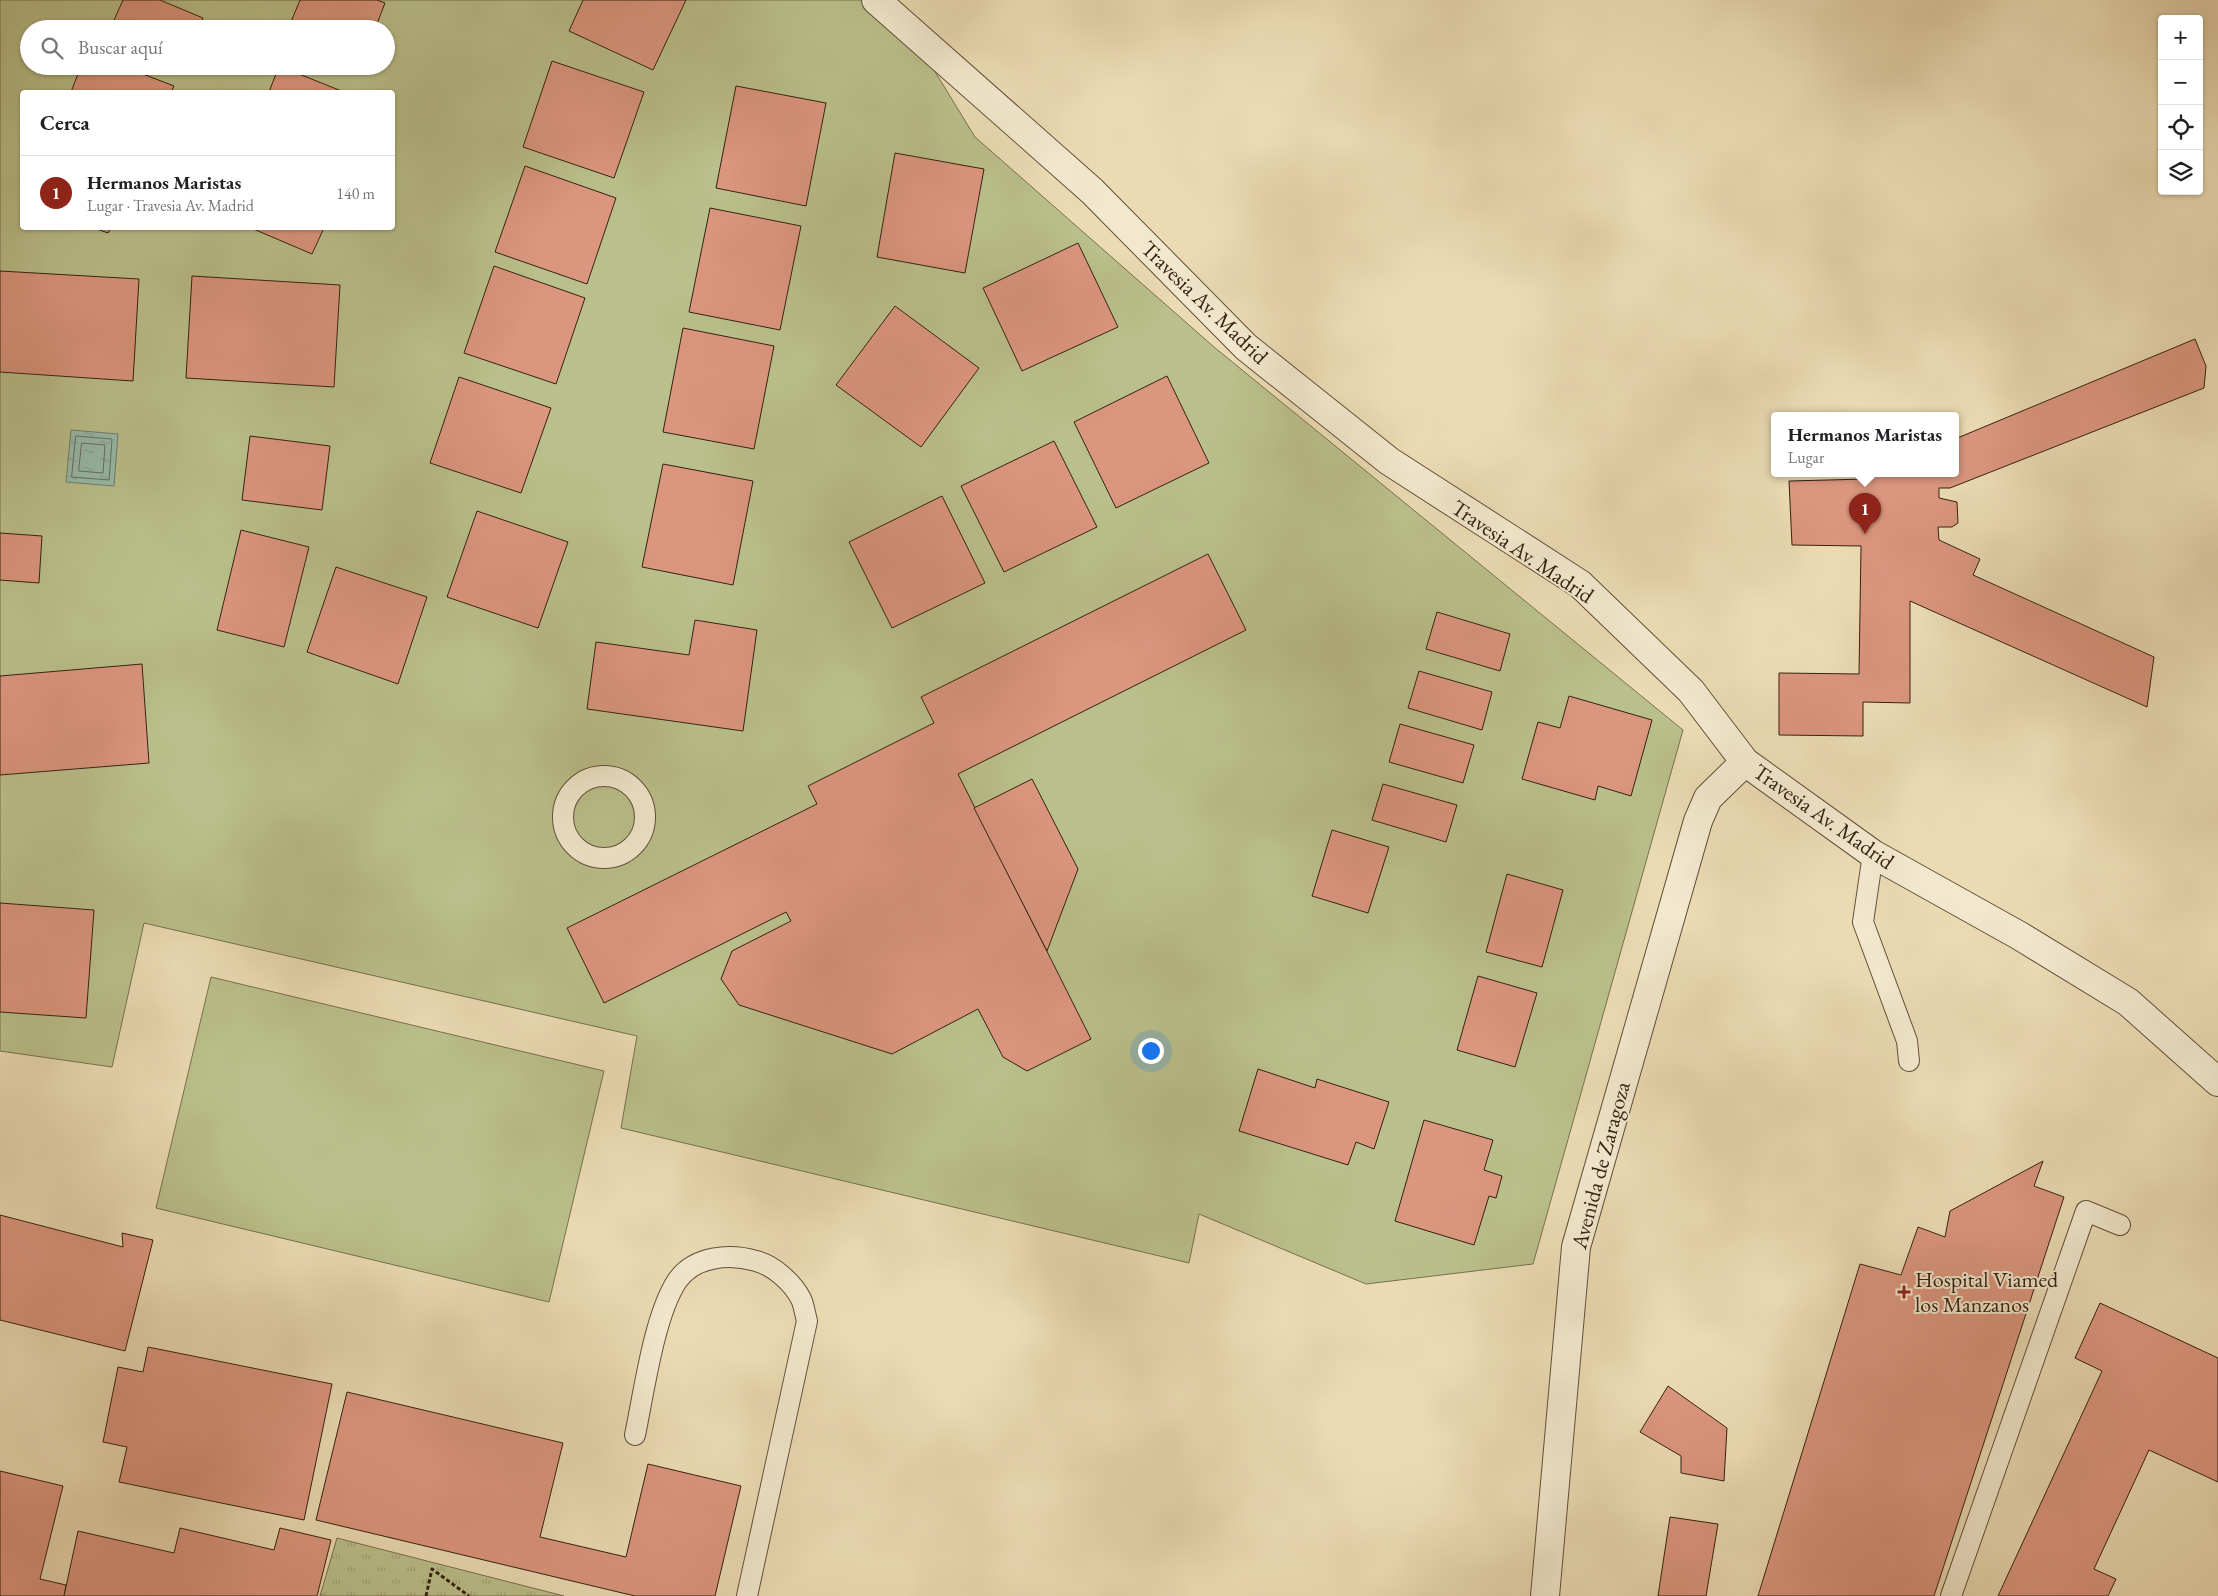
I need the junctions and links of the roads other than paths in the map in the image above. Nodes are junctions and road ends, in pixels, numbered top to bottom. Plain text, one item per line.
1 (876, 0) edge
2 (1746, 762) junction
3 (1873, 854) junction
4 (590, 856) joint
5 (1909, 1061) dead end
6 (2218, 1082) edge
7 (2120, 1225) dead end
8 (635, 1435) dead end
9 (747, 1596) edge
10 (1545, 1596) edge
11 (1951, 1596) edge

1 - 2 street, Travesia Av. Madrid
2 - 3 street, Travesia Av. Madrid
2 - 10 street, Avenida de Zaragoza
3 - 5 lane
3 - 6 street, Travesia Av. Madrid
4 - 4 lane
7 - 11 lane
8 - 9 lane

